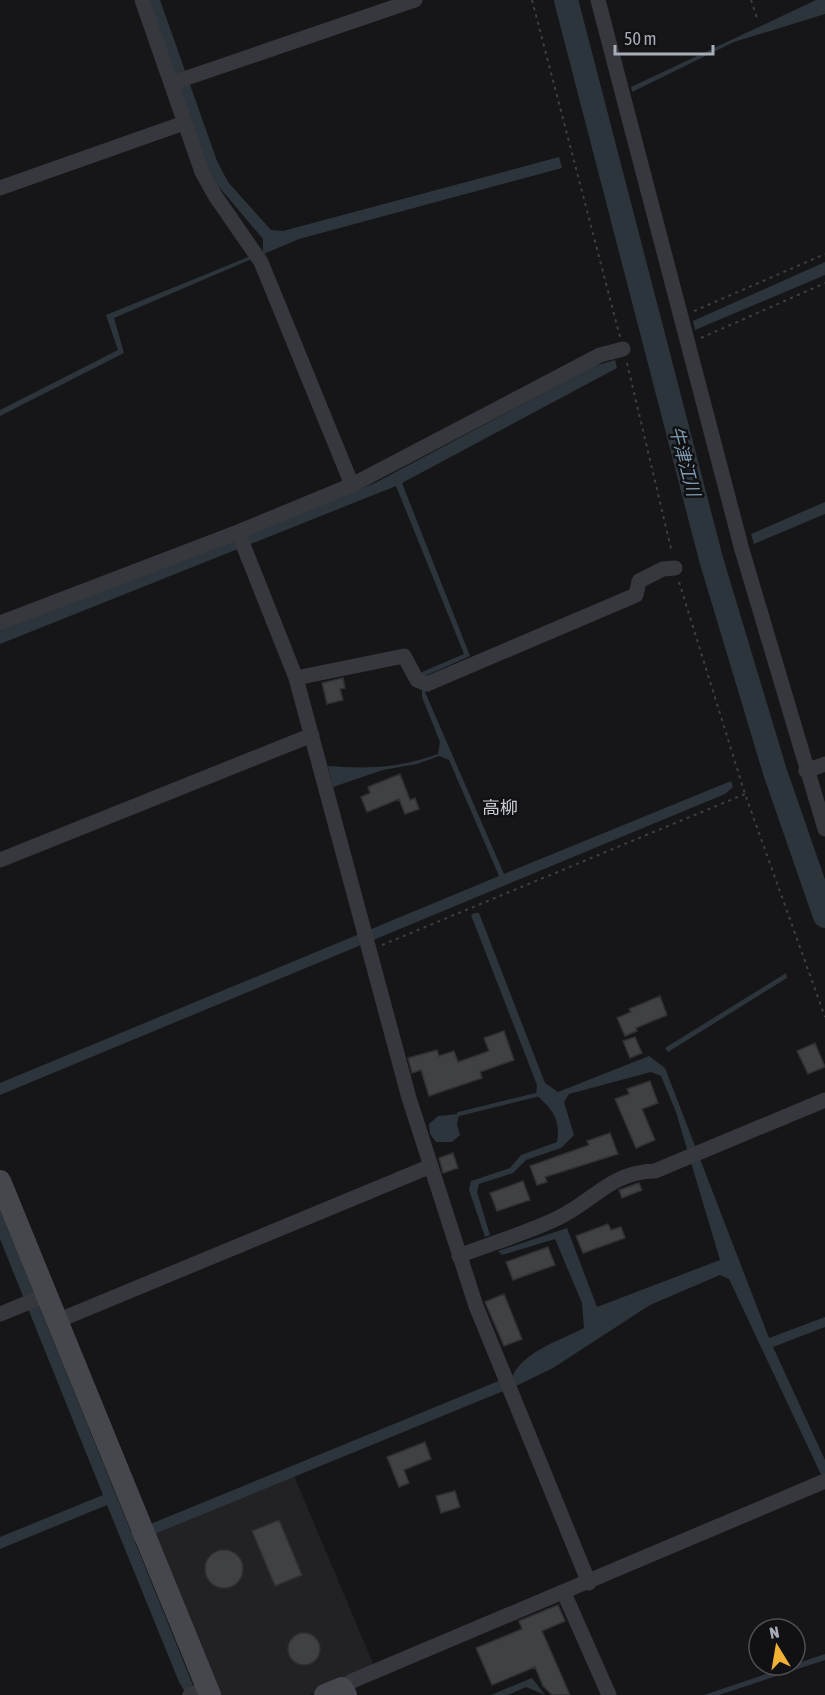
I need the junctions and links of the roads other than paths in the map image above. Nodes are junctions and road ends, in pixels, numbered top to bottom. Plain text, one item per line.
1 (142, 0) edge
2 (415, 0) edge
3 (598, 0) edge
4 (172, 83) junction
5 (184, 123) junction
6 (0, 188) edge
7 (623, 349) road end
8 (352, 485) junction
9 (238, 532) junction
10 (675, 568) road end
11 (0, 623) edge
12 (297, 678) junction
13 (312, 735) junction
14 (825, 764) edge
15 (806, 771) junction
16 (825, 829) edge
17 (0, 860) edge
18 (825, 1100) edge
19 (431, 1166) junction
20 (0, 1182) edge
21 (459, 1256) junction
22 (47, 1295) junction
23 (0, 1314) edge
24 (57, 1321) junction
25 (823, 1482) edge
26 (589, 1582) junction
27 (564, 1593) junction
28 (202, 1692) edge
29 (338, 1693) edge
30 (609, 1695) edge

1 - 4 street
2 - 4 street
3 - 15 street
4 - 5 street
5 - 6 street
5 - 8 street
7 - 8 street
8 - 9 street
9 - 11 street
9 - 12 street
10 - 12 street
12 - 13 street
13 - 17 street
13 - 19 street
14 - 15 street
15 - 16 street
18 - 21 street
19 - 21 street
19 - 24 street
20 - 22 street
21 - 26 street
22 - 23 street
22 - 24 street
24 - 28 street
25 - 26 street
26 - 27 street
27 - 29 street
27 - 30 street

